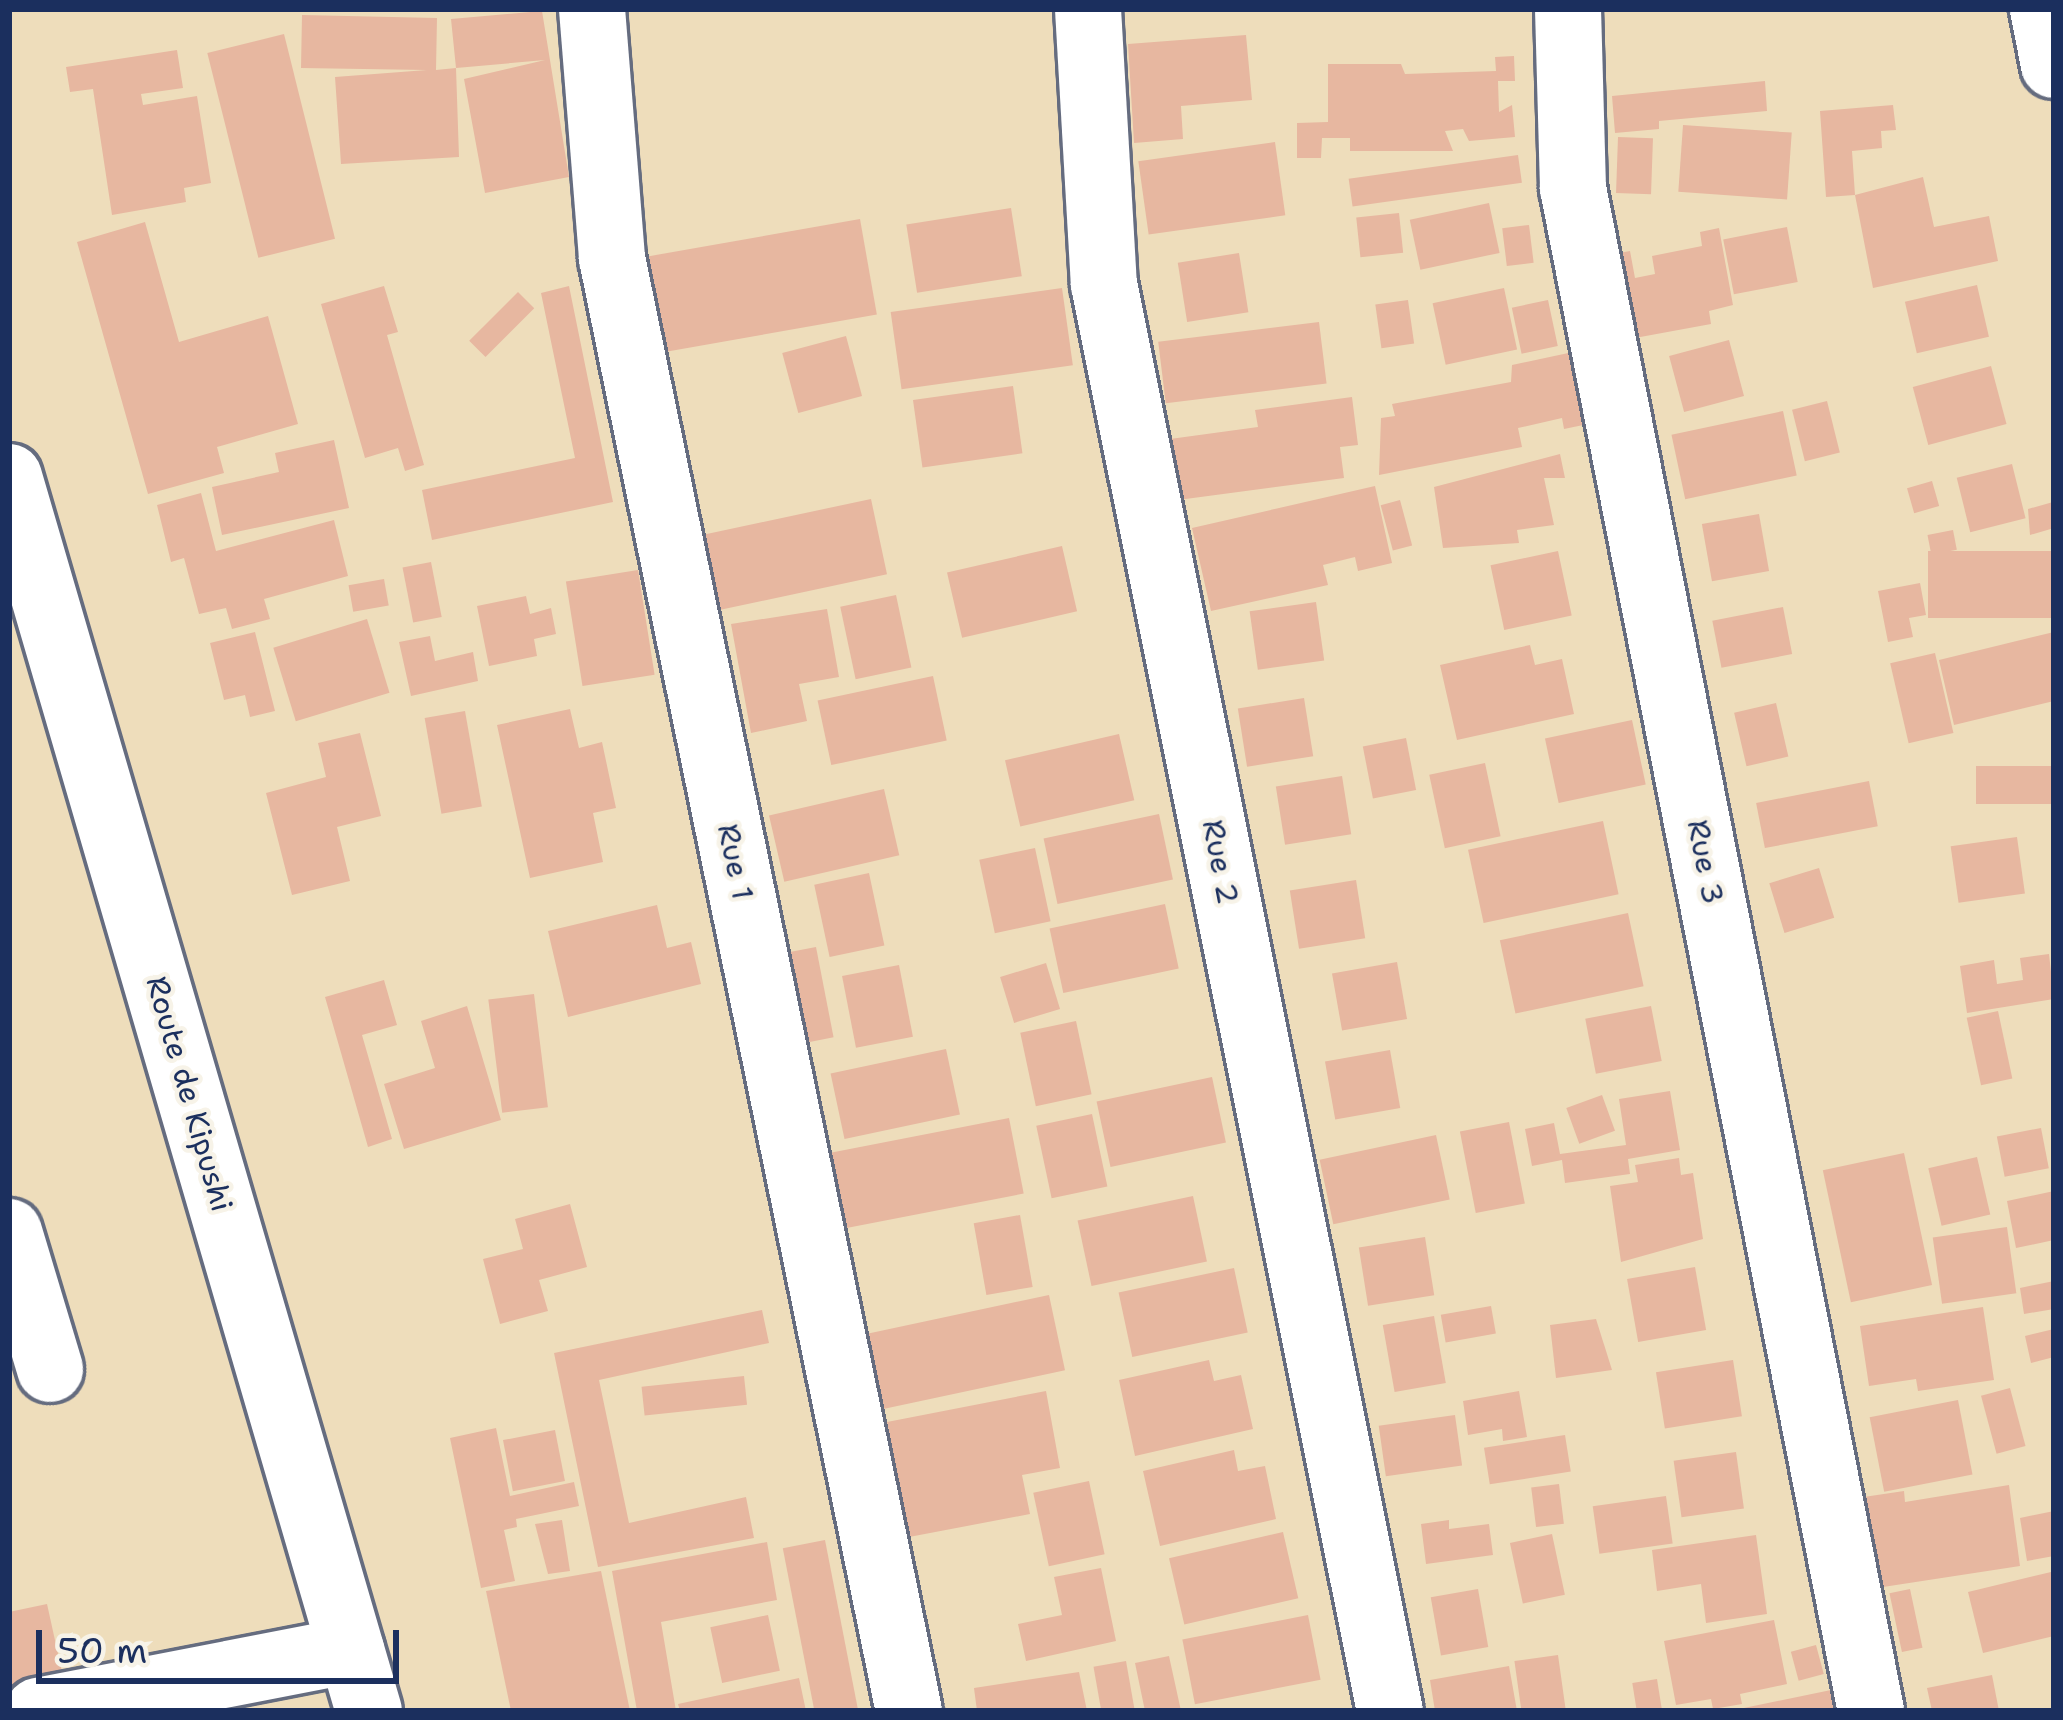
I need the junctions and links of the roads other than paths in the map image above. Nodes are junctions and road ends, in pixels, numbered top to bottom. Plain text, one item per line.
1 (592, 9) edge
2 (1088, 9) edge
3 (1568, 9) edge
4 (2043, 9) edge
5 (2054, 65) edge
6 (9, 477) edge
7 (9, 1232) edge
8 (50, 1369) dead end
9 (360, 1681) edge
10 (38, 1711) edge
11 (909, 1711) edge
12 (1390, 1711) edge
13 (1871, 1711) edge

1 - 11 main road, Rue 1
2 - 12 main road, Rue 2
3 - 13 main road, Rue 3
4 - 5 main road
6 - 9 main road, Route de Kipushi
7 - 8 main road
9 - 10 main road

